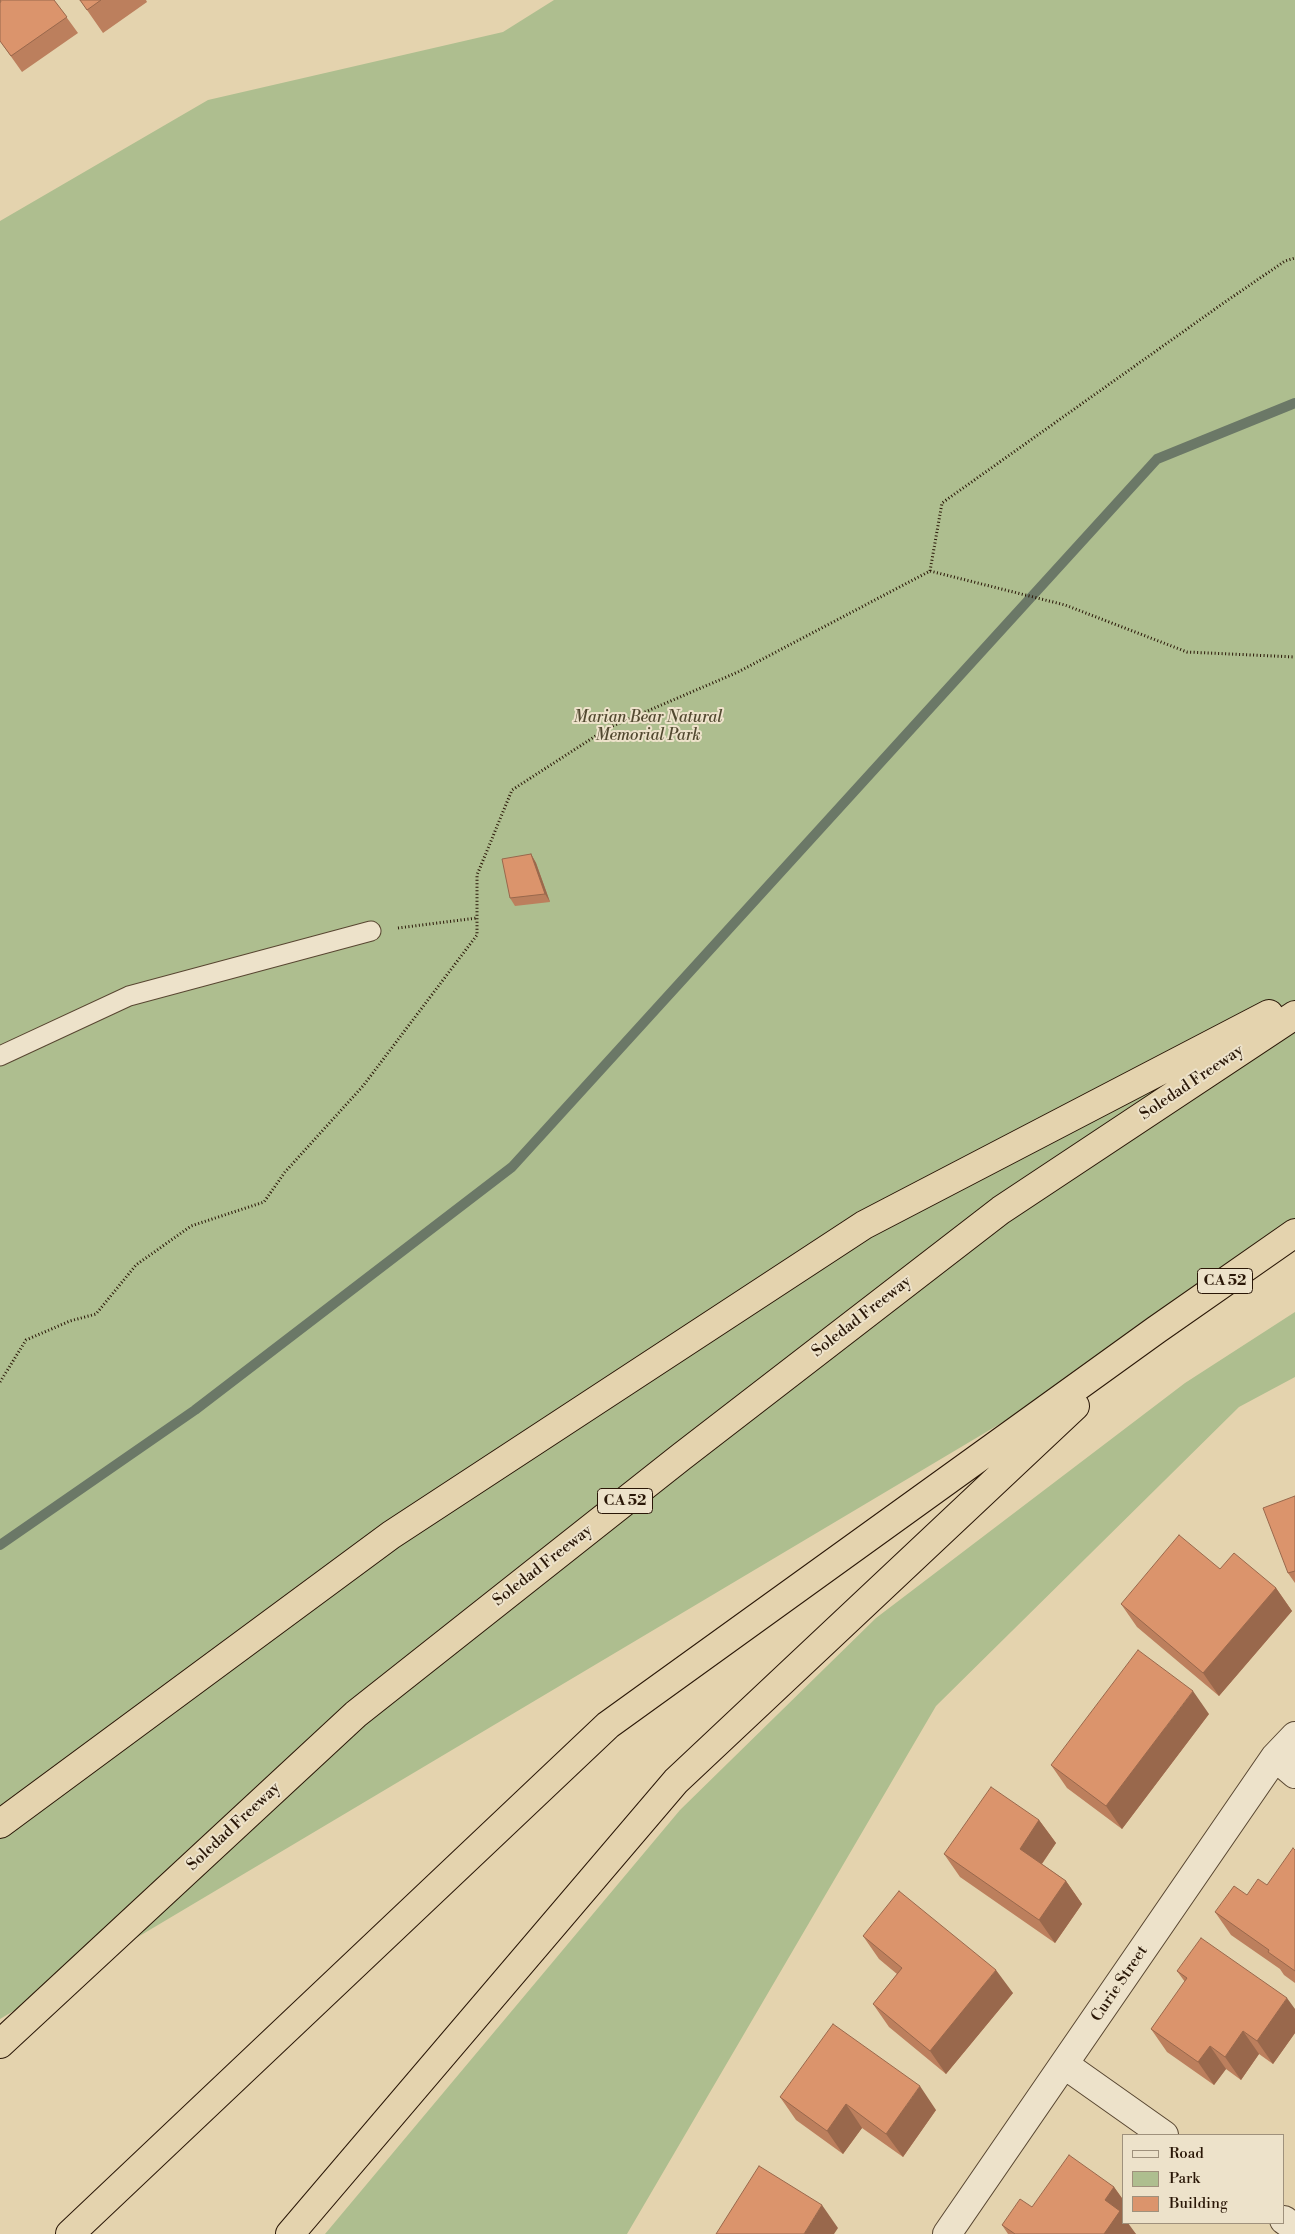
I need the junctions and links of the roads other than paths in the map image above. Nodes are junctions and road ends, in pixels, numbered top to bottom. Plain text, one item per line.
1 (371, 931) road end
2 (1295, 1000) edge
3 (1295, 1015) edge
4 (0, 1056) edge
5 (1295, 1233) edge
6 (1156, 1330) junction
7 (1295, 1736) edge
8 (1285, 1766) edge
9 (0, 1824) edge
10 (0, 2044) edge
11 (1065, 2065) junction
12 (1163, 2134) edge
13 (70, 2234) edge
14 (290, 2234) edge
15 (947, 2234) edge

1 - 4 lane
2 - 9 highway
3 - 10 highway, Soledad Freeway / CA 52
5 - 6 highway, CA 52
6 - 13 highway, CA 52
6 - 14 highway
7 - 8 street, Curie Street
8 - 11 street, Curie Street
11 - 12 street
11 - 15 street, Curie Street

